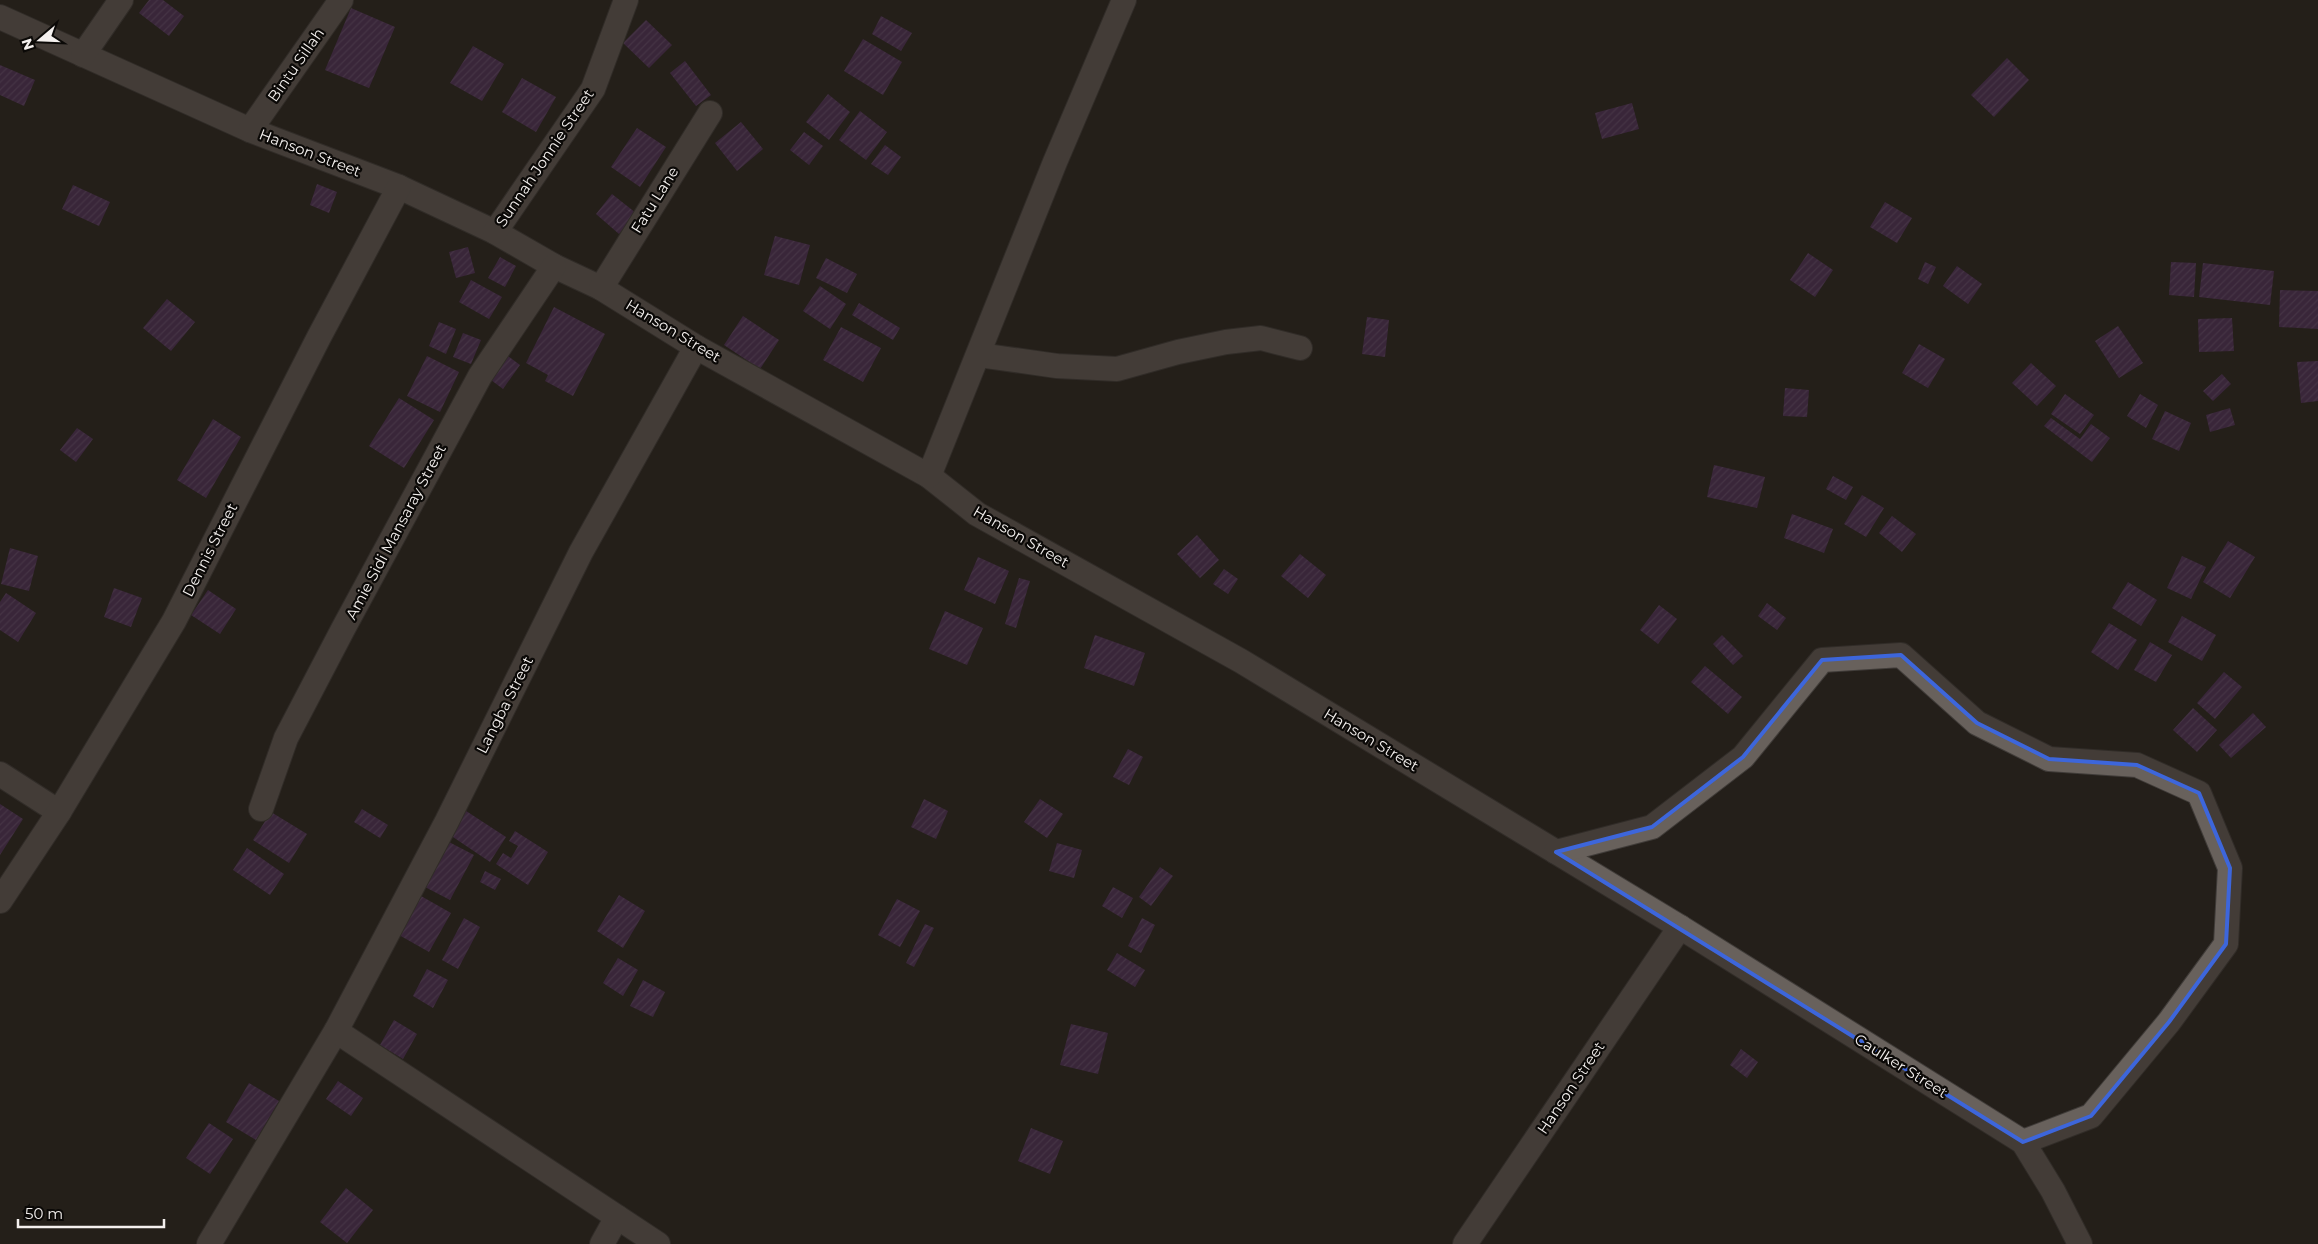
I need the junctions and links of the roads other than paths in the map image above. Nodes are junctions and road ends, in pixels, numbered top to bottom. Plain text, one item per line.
1 (121, 0) edge
2 (341, 0) edge
3 (1124, 0) edge
4 (624, 1) edge
5 (0, 17) edge
6 (82, 55) junction
7 (710, 113) dead end
8 (250, 130) junction
9 (398, 187) junction
10 (495, 232) junction
11 (554, 266) junction
12 (601, 288) junction
13 (696, 347) junction
14 (1300, 348) dead end
15 (979, 355) junction
16 (929, 476) junction
17 (0, 774) edge
18 (262, 809) dead end
19 (59, 812) junction
20 (1556, 852) junction
21 (0, 901) edge
22 (1680, 927) junction
23 (336, 1031) junction
24 (2023, 1142) junction
25 (617, 1217) junction
26 (209, 1244) edge
27 (602, 1244) edge
28 (658, 1244) edge
29 (1465, 1244) edge
30 (2080, 1244) edge

1 - 6 street
2 - 8 street, Bintu Sillah
3 - 15 street
4 - 10 street, Sunnah Jonnie Street
5 - 6 street, Hanson Street
6 - 8 street, Hanson Street
7 - 12 street, Fatu Lane
8 - 9 street, Hanson Street
9 - 10 street, Hanson Street
9 - 19 street, Dennis Street
10 - 11 street, Hanson Street
11 - 12 street, Hanson Street
11 - 18 street, Amie Sidi Mansaray Street
12 - 13 street, Hanson Street
13 - 16 street, Hanson Street
13 - 23 street, Langba Street
14 - 15 street
15 - 16 street
16 - 20 street, Hanson Street
17 - 19 street
19 - 21 street, Dennis Street
20 - 22 street, Hanson Street
20 - 24 street
22 - 24 street, Caulker Street
22 - 29 street, Hanson Street
23 - 25 street
23 - 26 street, Langba Street
24 - 30 street, Caulker Street
25 - 27 street
25 - 28 street

